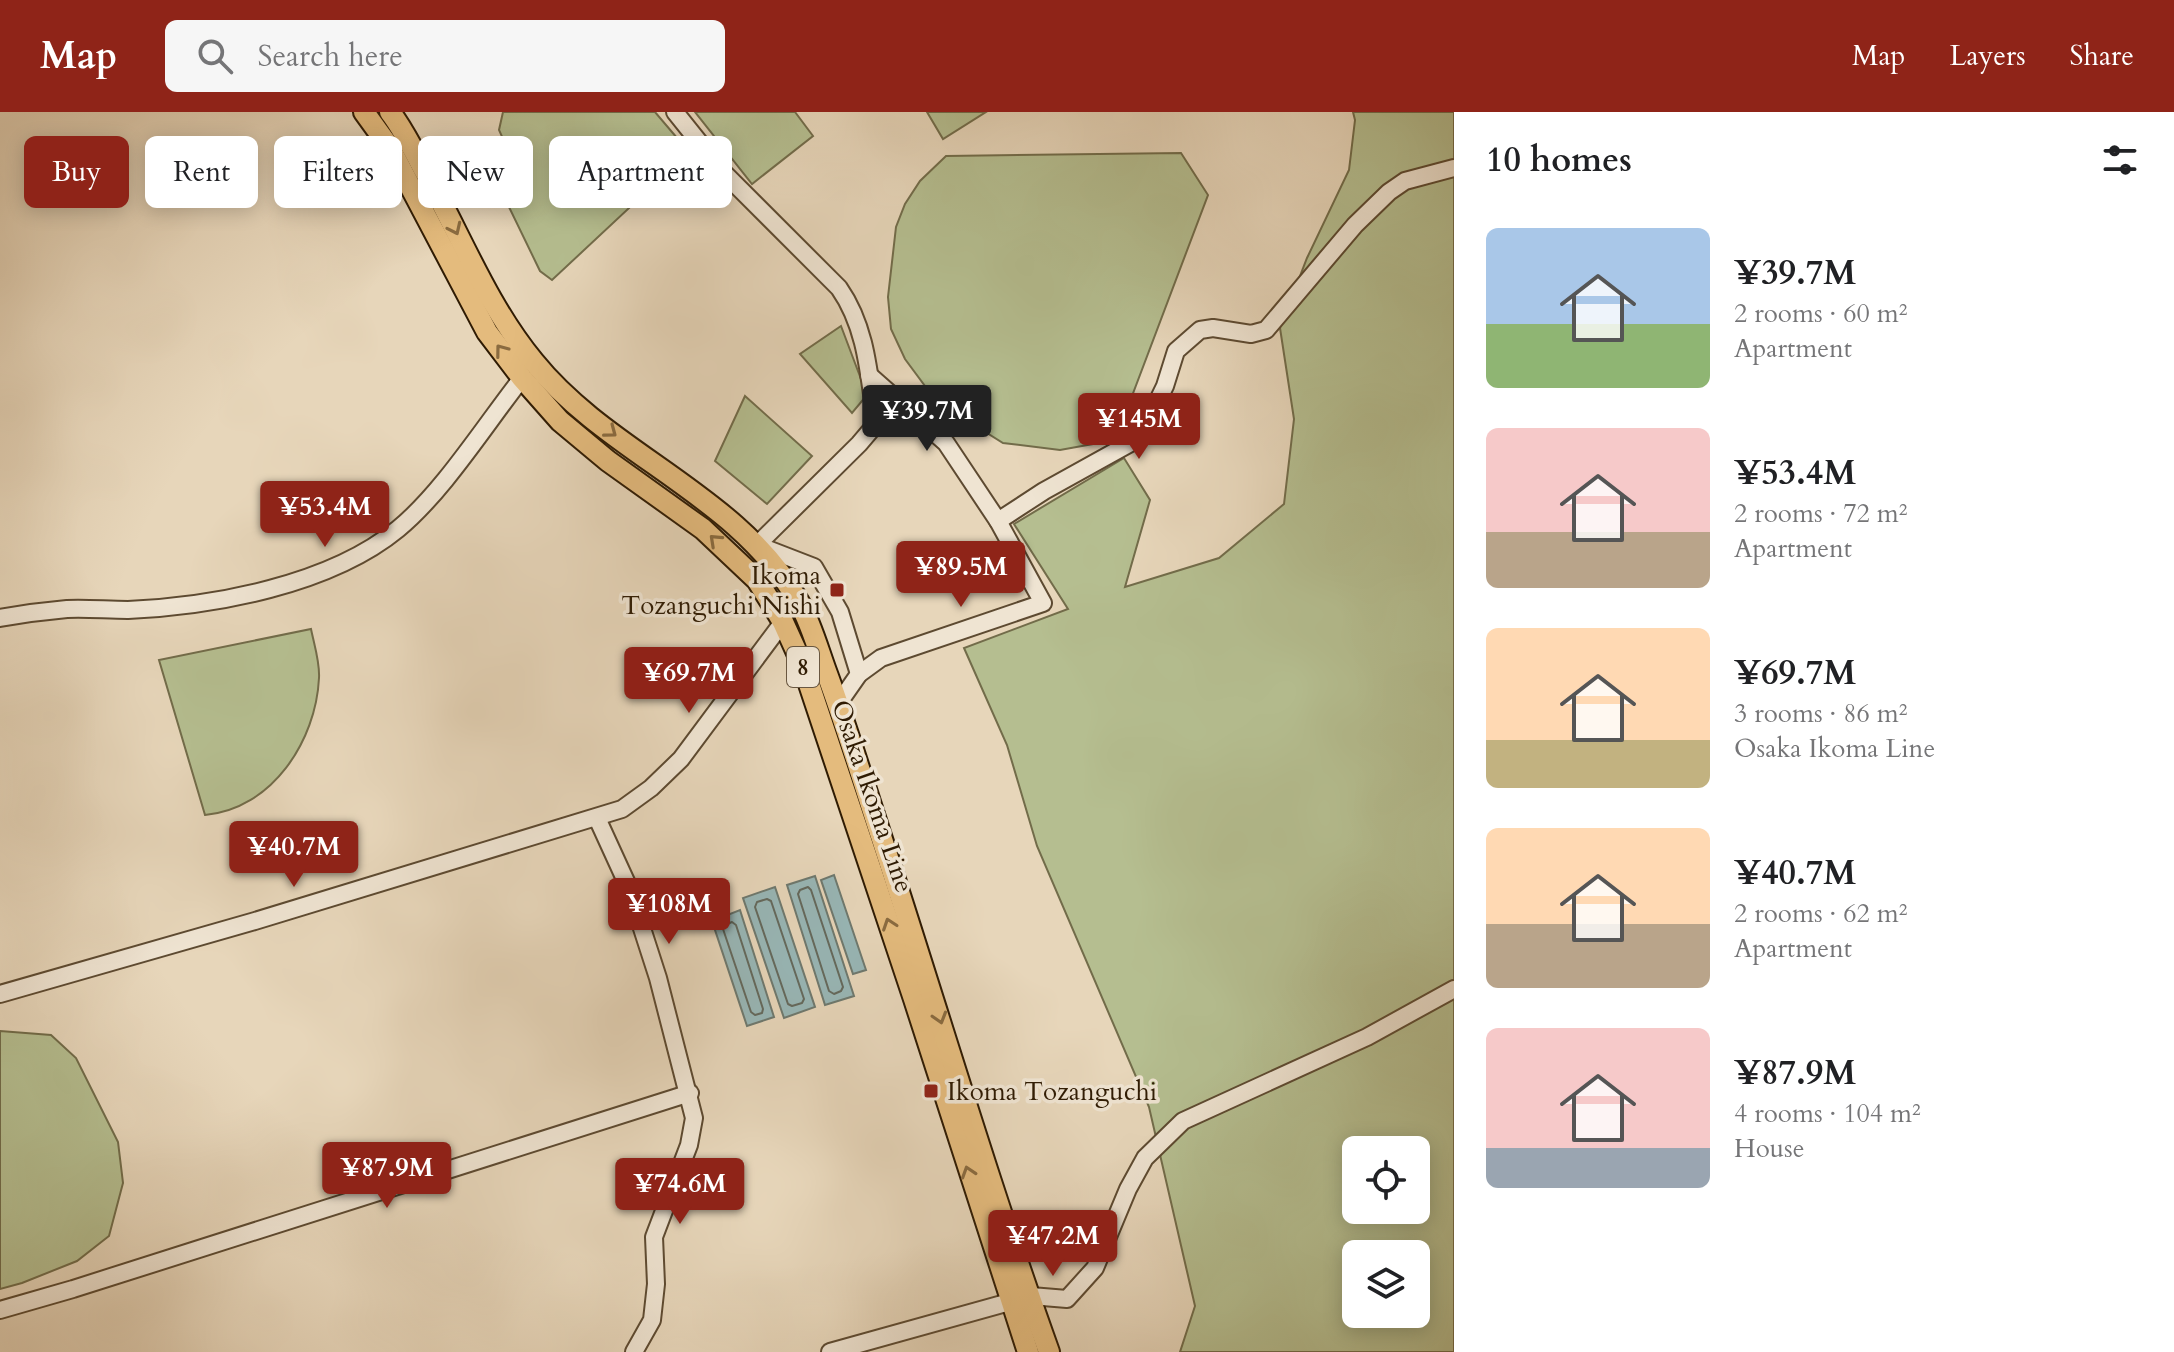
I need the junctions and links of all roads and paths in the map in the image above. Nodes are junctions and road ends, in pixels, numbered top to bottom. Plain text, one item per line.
1 (364, 112) edge
2 (390, 112) edge
3 (675, 112) edge
4 (1454, 168) edge
5 (869, 375) junction
6 (522, 378) junction
7 (998, 521) junction
8 (757, 545) junction
9 (0, 618) edge
10 (783, 622) junction
11 (859, 674) junction
12 (838, 704) junction
13 (597, 818) junction
14 (1454, 989) edge
15 (0, 994) edge
16 (690, 1093) junction
17 (1031, 1296) junction
18 (1010, 1302) junction
19 (0, 1310) edge
20 (1049, 1347) edge
21 (634, 1352) edge
22 (830, 1352) edge
23 (1028, 1352) edge

6 -> 1 main road, Osaka Ikoma Line / 8
2 -> 8 main road, Osaka Ikoma Line / 8
3 - 5 street
4 - 7 street
5 - 7 street
5 - 8 street
6 - 9 street
10 -> 6 main road, Osaka Ikoma Line / 8
7 - 11 street
8 - 11 street
8 - 12 main road, Osaka Ikoma Line / 8
10 - 13 street
18 -> 10 main road, Osaka Ikoma Line / 8
11 - 12 street
12 -> 17 main road, Osaka Ikoma Line / 8
13 - 15 street
13 - 16 street
14 - 17 street
16 - 19 street
16 - 21 street
17 - 18 street
17 - 20 main road, Osaka Ikoma Line / 8
18 - 22 street
18 - 23 main road, Osaka Ikoma Line / 8

